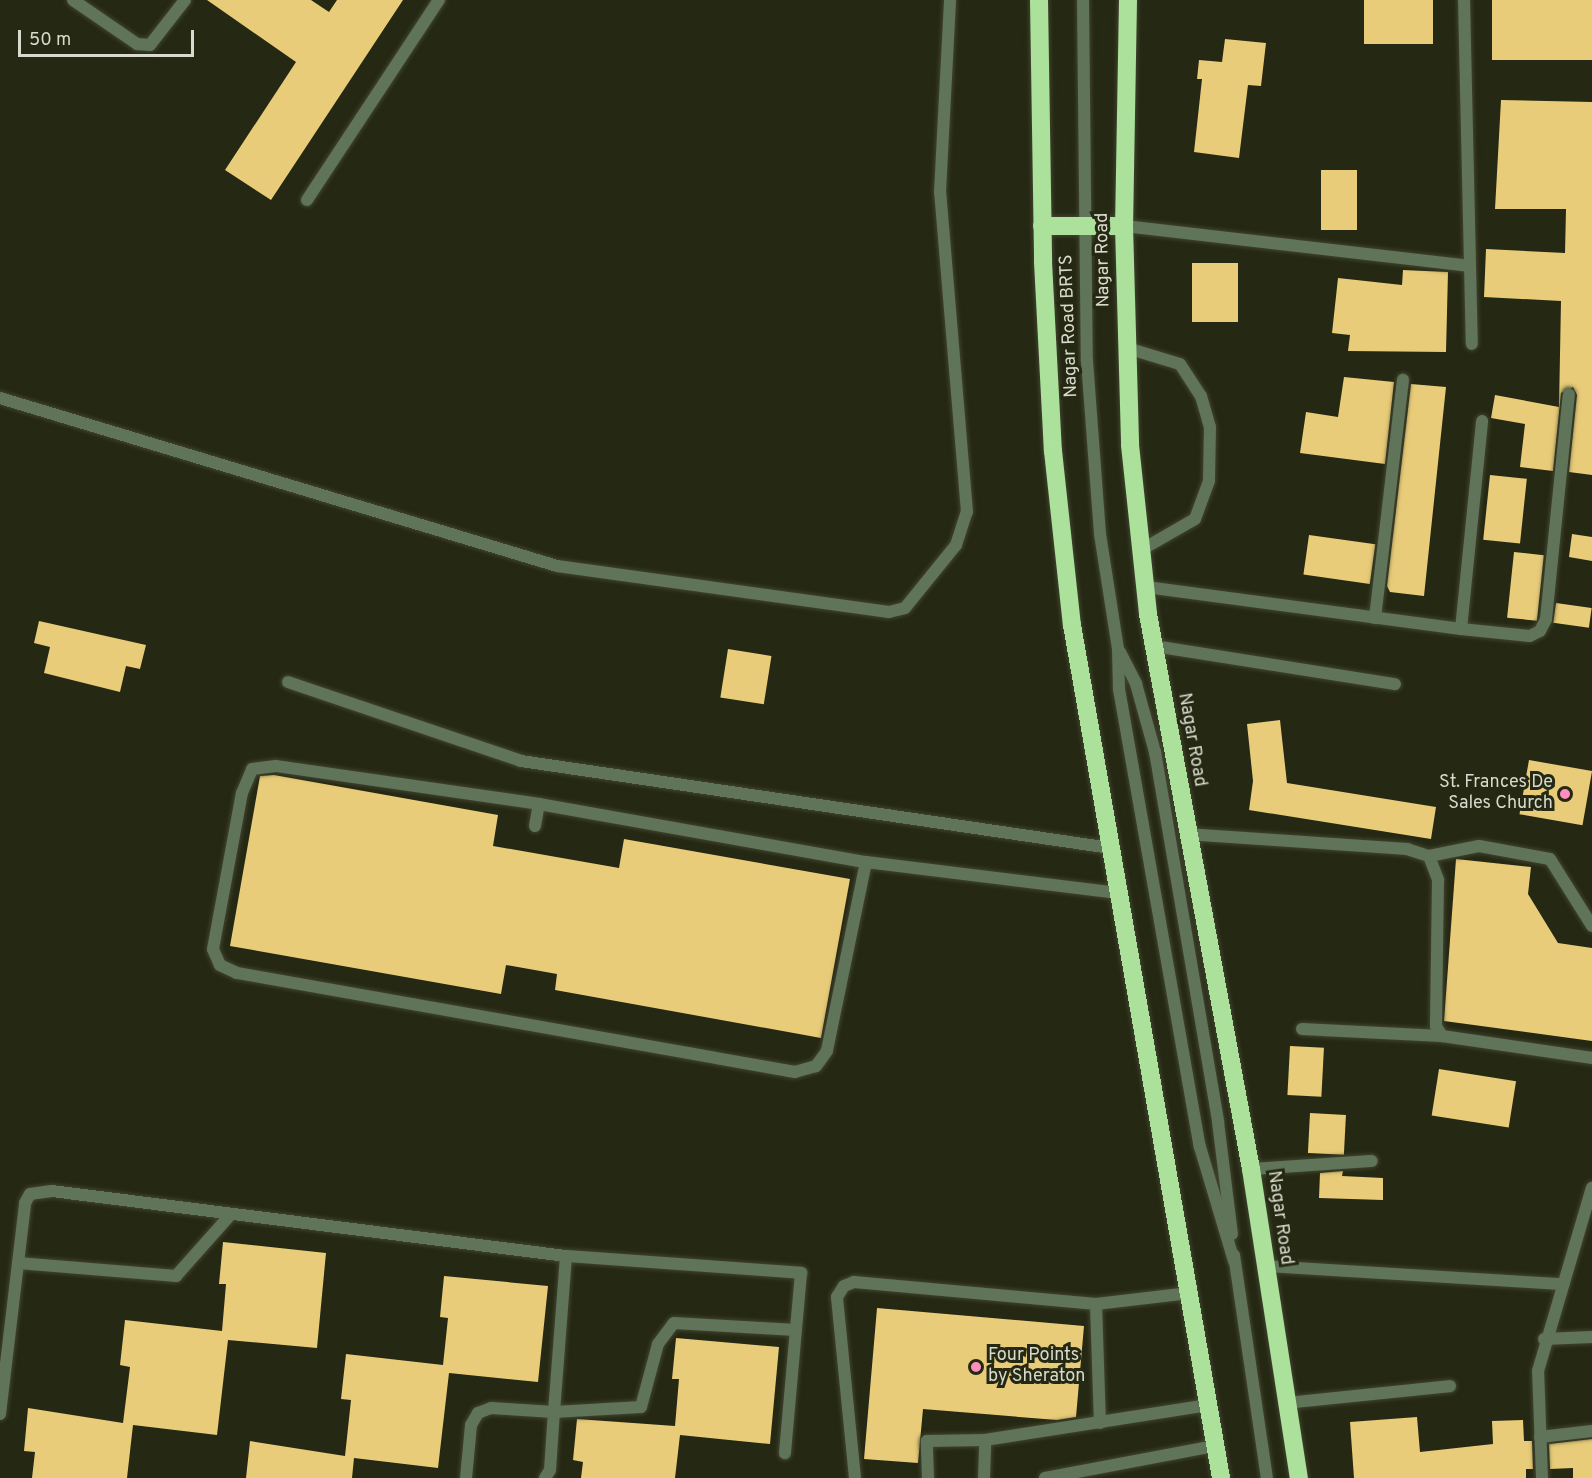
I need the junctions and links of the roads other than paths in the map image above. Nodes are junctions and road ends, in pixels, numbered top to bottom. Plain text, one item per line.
1 (74, 0) edge
2 (185, 0) edge
3 (439, 0) edge
4 (950, 0) edge
5 (1039, 0) edge
6 (1083, 0) edge
7 (1128, 0) edge
8 (1464, 0) edge
9 (307, 200) dead end
10 (1085, 225) junction
11 (1042, 226) junction
12 (1124, 226) junction
13 (1469, 266) junction
14 (1472, 344) dead end
15 (1127, 348) junction
16 (1403, 380) dead end
17 (1569, 394) dead end
18 (0, 398) edge
19 (1482, 421) dead end
20 (1141, 550) junction
21 (1146, 587) junction
22 (1375, 618) junction
23 (1461, 629) junction
24 (1154, 646) junction
25 (1118, 649) junction
26 (288, 682) dead end
27 (1395, 684) dead end
28 (539, 804) junction
29 (535, 826) dead end
30 (1186, 834) junction
31 (1110, 848) junction
32 (1429, 856) junction
33 (866, 862) junction
34 (1118, 893) junction
35 (1592, 926) edge
36 (1302, 1029) dead end
37 (1442, 1036) junction
38 (1592, 1058) edge
39 (1372, 1161) dead end
40 (1251, 1169) junction
41 (1592, 1188) edge
42 (231, 1214) junction
43 (566, 1256) junction
44 (1234, 1261) junction
45 (18, 1263) junction
46 (1265, 1266) junction
47 (1563, 1284) junction
48 (1189, 1293) junction
49 (1096, 1304) junction
50 (796, 1330) junction
51 (1592, 1336) edge
52 (1544, 1339) junction
53 (1450, 1386) dead end
54 (1286, 1403) junction
55 (1208, 1405) junction
56 (554, 1412) junction
57 (0, 1413) edge
58 (1100, 1422) junction
59 (1592, 1431) edge
60 (1540, 1437) junction
61 (985, 1440) junction
62 (1215, 1446) junction
63 (785, 1453) dead end
64 (469, 1478) edge
65 (545, 1478) edge
66 (855, 1478) edge
67 (928, 1478) edge
68 (984, 1478) edge
69 (1045, 1478) edge
70 (1221, 1478) edge
71 (1267, 1478) edge
72 (1299, 1478) edge
73 (1542, 1478) edge

1 - 2 street
3 - 9 street
4 - 18 street
5 - 11 highway
6 - 10 street, Nagar Road BRTS
7 - 12 highway, Nagar Road
8 - 13 street
10 - 11 highway
10 - 12 highway
10 - 25 street, Nagar Road BRTS
11 - 31 highway
12 - 13 street
12 - 15 highway, Nagar Road
13 - 14 street
15 - 20 highway, Nagar Road
15 - 20 street
16 - 22 street
17 - 23 street
19 - 23 street
20 - 21 highway, Nagar Road
21 - 22 street
21 - 24 highway, Nagar Road
22 - 23 street
24 - 27 street
24 - 30 highway, Nagar Road
25 - 44 street
25 - 44 street
26 - 31 street
28 - 29 street
28 - 33 street
28 - 33 street
30 - 32 street
30 - 40 highway, Nagar Road
31 - 34 highway
32 - 35 street
32 - 37 street
33 - 34 street
34 - 48 highway
36 - 37 street
37 - 38 street
39 - 40 street
40 - 46 highway, Nagar Road
41 - 47 street
42 - 43 street
42 - 45 street
42 - 45 street
43 - 50 street
43 - 56 street
44 - 71 street
45 - 57 street
46 - 47 street
46 - 54 highway, Nagar Road
47 - 52 street
48 - 49 street
48 - 55 highway
49 - 58 street
49 - 66 street
50 - 56 street
50 - 63 street
51 - 52 street
52 - 60 street
53 - 54 street
54 - 72 highway, Nagar Road
55 - 58 street
55 - 62 highway
56 - 64 street
56 - 65 street
58 - 61 street
59 - 60 street
60 - 73 street
61 - 67 street
61 - 68 street
62 - 69 street
62 - 70 highway

